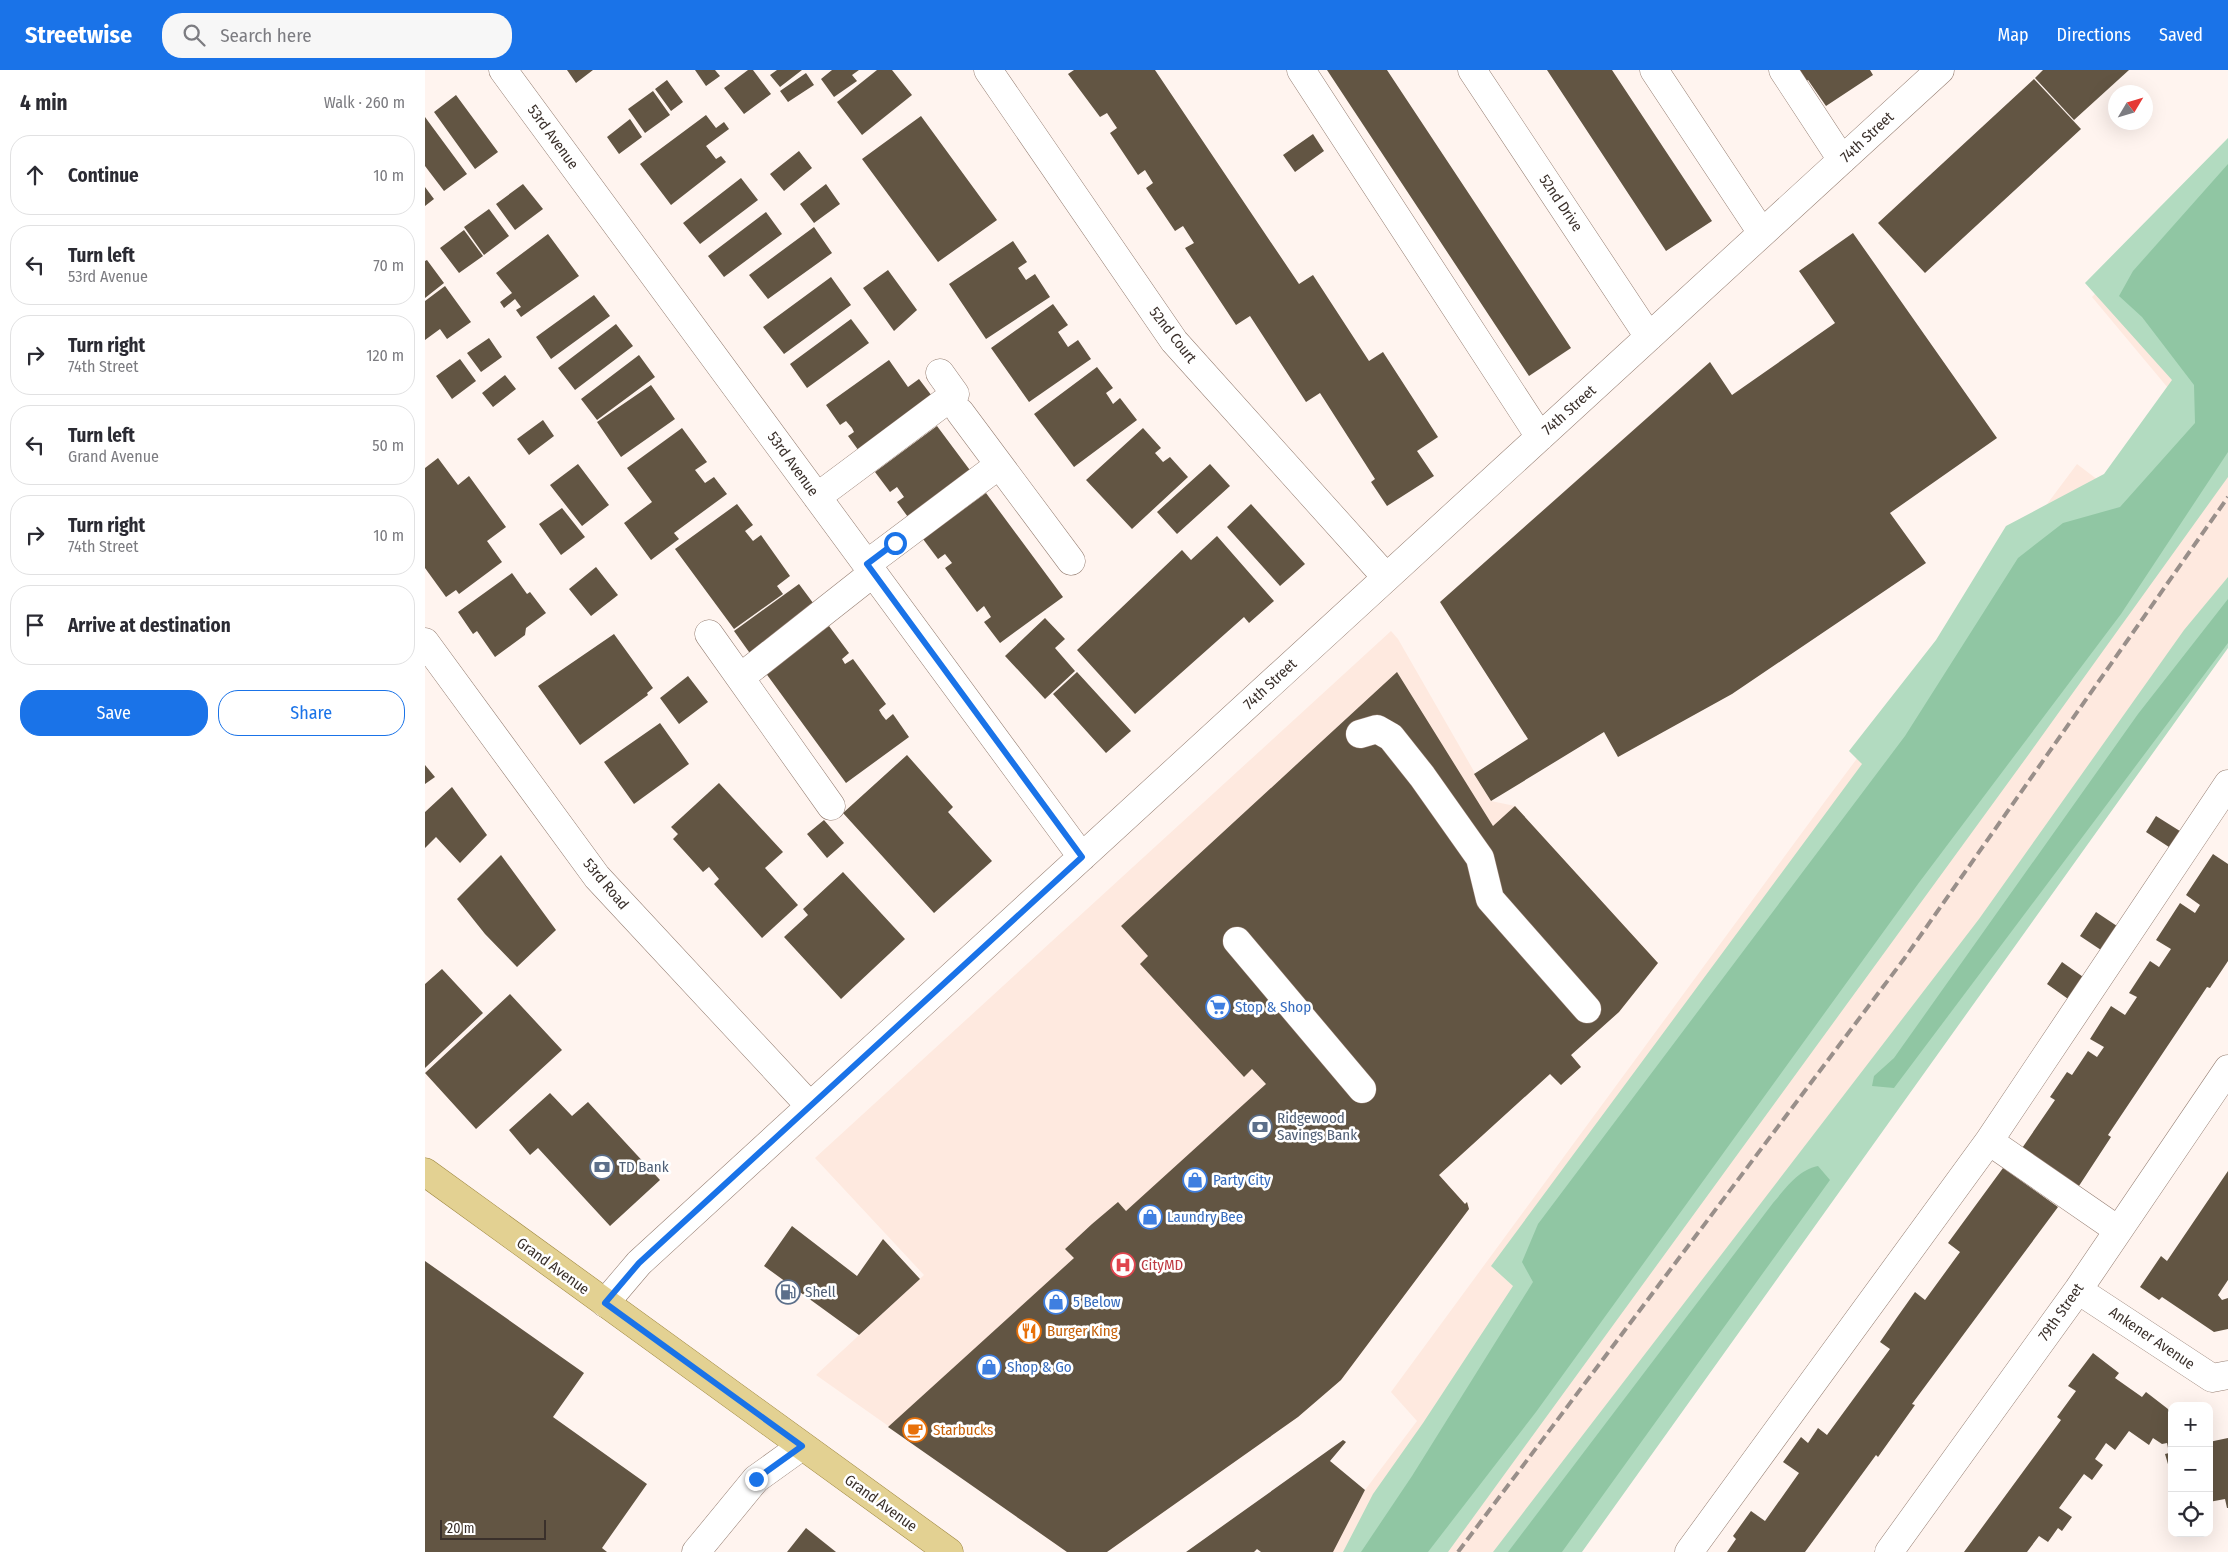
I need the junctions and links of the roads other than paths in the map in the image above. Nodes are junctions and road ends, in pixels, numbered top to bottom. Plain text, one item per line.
1 (503, 70) edge
2 (988, 70) edge
3 (1301, 70) edge
4 (1472, 70) edge
5 (1655, 70) edge
6 (1783, 70) edge
7 (1940, 70) edge
8 (1842, 160) junction
9 (1762, 234) junction
10 (1649, 337) junction
11 (940, 373) dead end
12 (960, 412) dead end
13 (1540, 437) junction
14 (999, 466) junction
15 (817, 497) junction
16 (1071, 561) dead end
17 (870, 569) junction
18 (1387, 577) junction
19 (709, 634) dead end
20 (425, 642) edge
21 (741, 677) junction
22 (1360, 734) dead end
23 (2228, 784) edge
24 (831, 806) dead end
25 (1082, 857) junction
26 (1237, 941) dead end
27 (1587, 1010) dead end
28 (2228, 1069) edge
29 (1362, 1089) dead end
30 (810, 1106) junction
31 (1989, 1142) junction
32 (425, 1172) edge
33 (2118, 1230) junction
34 (2078, 1290) junction
35 (605, 1303) junction
36 (2228, 1374) edge
37 (802, 1446) junction
38 (696, 1552) edge
39 (949, 1552) edge
40 (1689, 1552) edge
41 (1889, 1552) edge

1 - 15 street, 53rd Avenue
2 - 18 street, 52nd Court
3 - 13 street
4 - 10 street, 52nd Drive
5 - 9 street
6 - 8 street
7 - 8 street, 74th Street
8 - 9 street, 74th Street
9 - 10 street, 74th Street
10 - 13 street, 74th Street
11 - 15 street
12 - 14 street
13 - 18 street, 74th Street
14 - 16 street
14 - 17 street
15 - 17 street, 53rd Avenue
17 - 21 street
17 - 25 street, 53rd Avenue
18 - 25 street, 74th Street
19 - 21 street
20 - 30 street, 53rd Road
21 - 24 street
22 - 27 street
23 - 31 street
25 - 30 street, 74th Street
26 - 29 street
28 - 33 street, 79th Street
30 - 35 street, 74th Street
31 - 33 street
31 - 40 street
32 - 35 main road, Grand Avenue
33 - 34 street, 79th Street
34 - 36 street, Ankener Avenue
34 - 41 street, 79th Street
35 - 37 main road, Grand Avenue
37 - 38 street
37 - 39 main road, Grand Avenue

